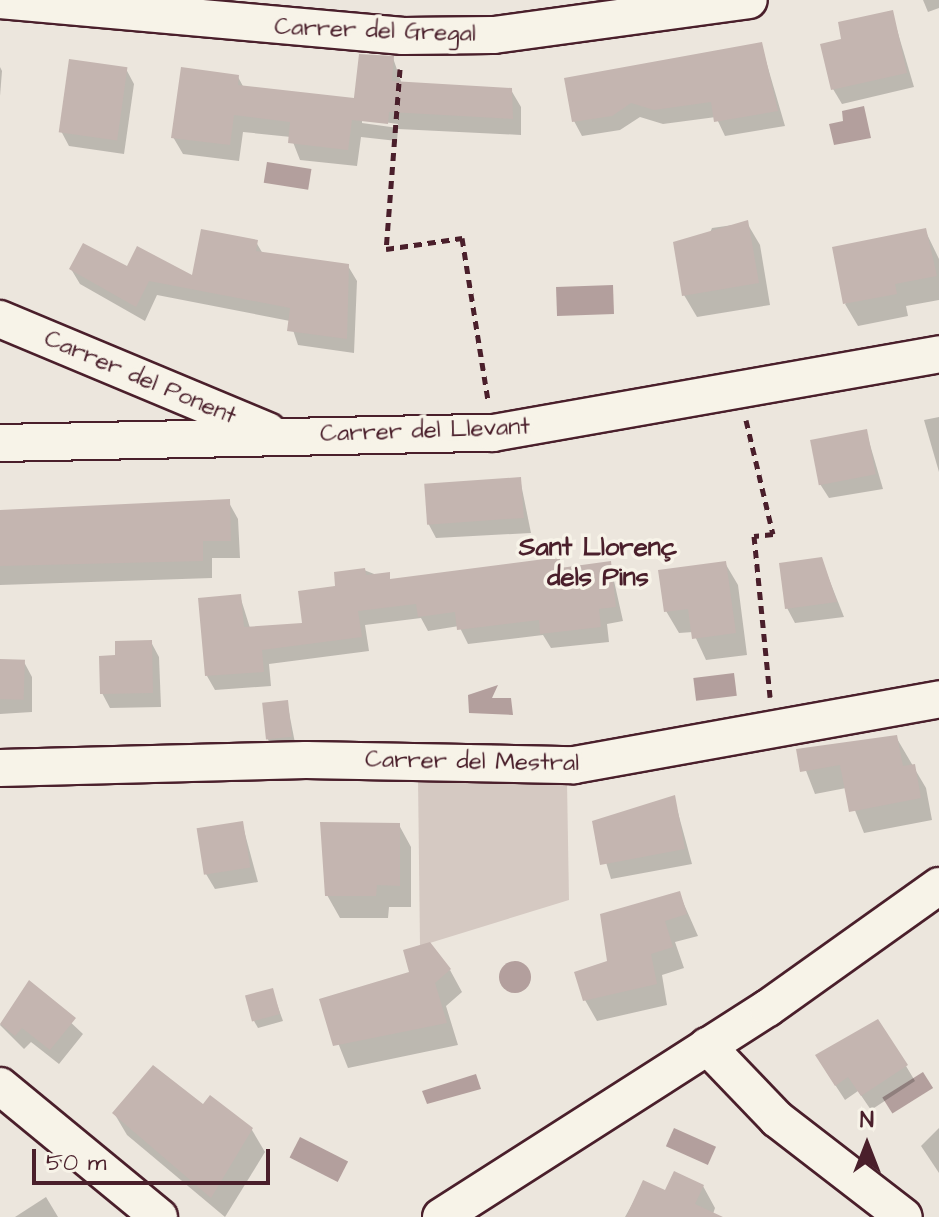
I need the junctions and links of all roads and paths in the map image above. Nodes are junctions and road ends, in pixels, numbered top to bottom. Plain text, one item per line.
1 (0, 0) edge
2 (749, 0) edge
3 (403, 36) junction
4 (0, 319) edge
5 (939, 354) edge
6 (739, 392) junction
7 (493, 433) junction
8 (281, 436) junction
9 (0, 443) edge
10 (939, 699) edge
11 (773, 730) junction
12 (0, 768) edge
13 (939, 886) edge
14 (707, 1046) junction
15 (0, 1086) edge
16 (159, 1217) edge
17 (441, 1217) edge
18 (904, 1217) edge

1 - 3 street, Carrer del Gregal
2 - 3 street, Carrer del Gregal
3 - 7 path
4 - 8 street, Carrer del Ponent
5 - 6 street, Carrer del Llevant
6 - 7 street, Carrer del Llevant
6 - 11 path
7 - 8 street, Carrer del Llevant
8 - 9 street, Carrer del Llevant
10 - 11 street, Carrer del Mestral
11 - 12 street, Carrer del Mestral
13 - 14 street
14 - 17 street
14 - 18 street
15 - 16 street

